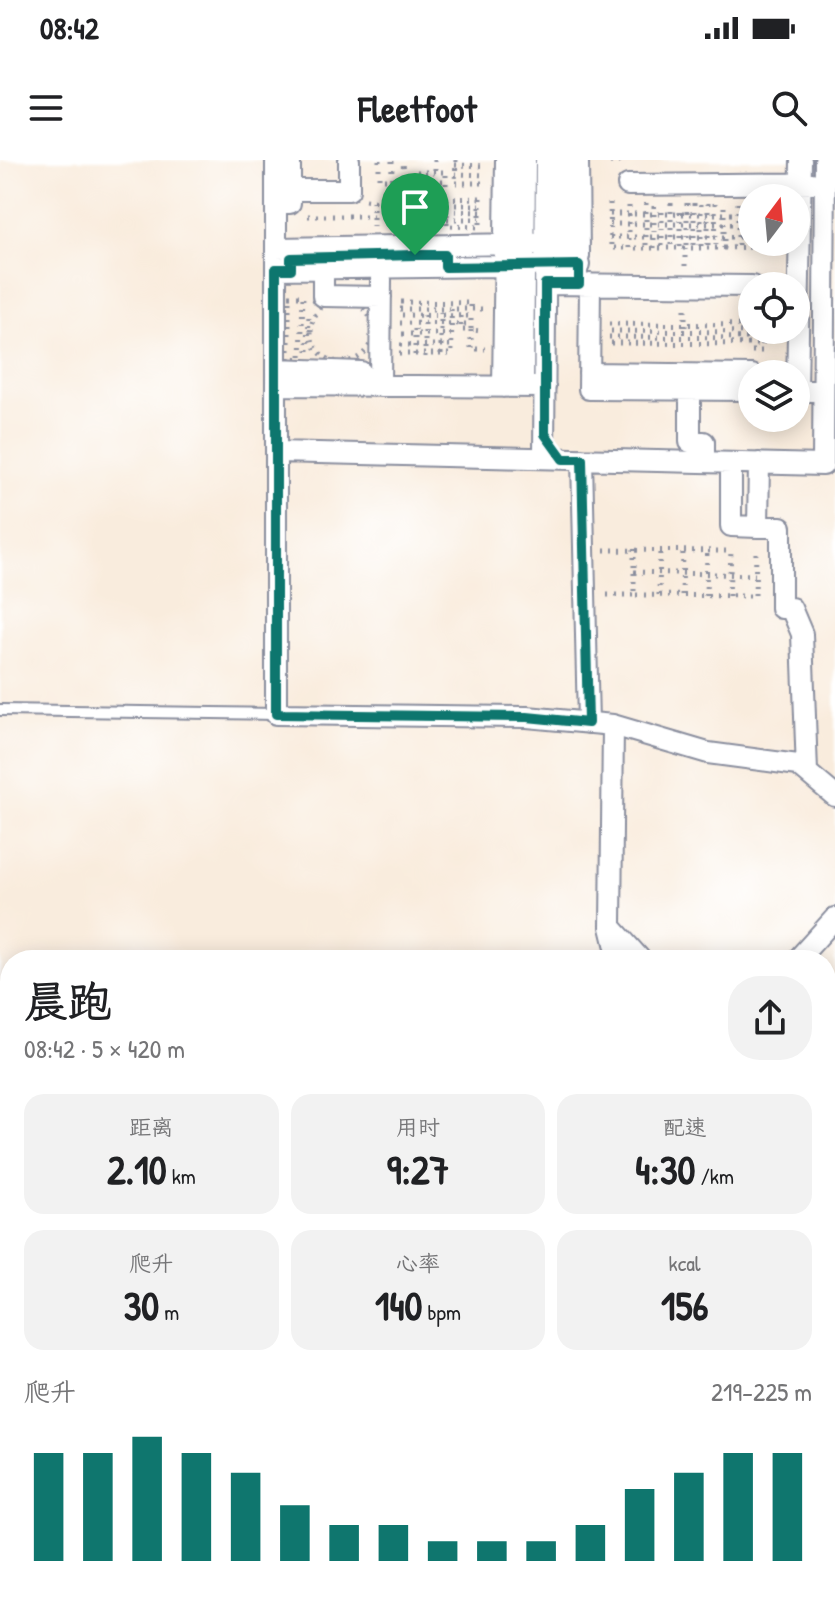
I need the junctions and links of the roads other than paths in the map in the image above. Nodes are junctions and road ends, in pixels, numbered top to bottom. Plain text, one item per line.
1 (349, 160) edge
2 (801, 160) edge
3 (537, 172) edge
4 (800, 184) edge
5 (628, 194) road end
6 (738, 200) edge
7 (810, 212) edge
8 (810, 212) edge
9 (828, 228) edge
10 (402, 257) edge
11 (798, 272) edge
12 (558, 275) junction
13 (810, 283) edge
14 (738, 285) edge
15 (810, 324) edge
16 (824, 330) junction
17 (798, 344) edge
18 (824, 352) junction
19 (798, 353) junction
20 (798, 360) edge
21 (334, 375) junction
22 (690, 382) junction
23 (738, 383) edge
24 (810, 384) edge
25 (823, 384) junction
26 (276, 429) junction
27 (545, 434) junction
28 (276, 452) junction
29 (299, 452) junction
30 (829, 453) edge
31 (522, 458) junction
32 (563, 459) junction
33 (704, 462) junction
34 (797, 465) junction
35 (276, 475) junction
36 (745, 492) junction
37 (0, 710) edge
38 (276, 714) junction
39 (588, 723) junction
40 (613, 725) junction
41 (807, 772) junction
42 (835, 796) edge
43 (835, 918) edge
44 (611, 927) junction
45 (617, 950) edge
46 (632, 950) edge
47 (806, 950) edge

1 - 10 street
2 - 4 street
2 - 9 street
3 - 10 street
3 - 12 street
3 - 12 street
5 - 6 street
7 - 9 street
8 - 9 street
9 - 11 street
9 - 11 street
9 - 13 street
9 - 16 street
10 - 12 street
10 - 12 street
10 - 12 street
10 - 12 street
10 - 12 street
10 - 12 street
10 - 21 street
10 - 21 street
10 - 21 street
12 - 14 street
12 - 22 street
12 - 27 street
15 - 16 street
16 - 18 street
17 - 19 street
18 - 19 street
18 - 25 street
19 - 20 street
21 - 26 street
22 - 23 street
22 - 33 street
24 - 25 street
25 - 30 street
26 - 28 street
26 - 29 street
27 - 31 street
27 - 32 street
28 - 29 street
28 - 35 street
29 - 31 street
29 - 35 street
30 - 34 street
30 - 34 street
31 - 32 street
32 - 33 street
32 - 39 street
33 - 36 street
34 - 36 street
35 - 38 street
36 - 41 street
37 - 38 lane
38 - 39 street
39 - 40 street
40 - 41 street
40 - 44 street
41 - 42 street
43 - 47 street
44 - 45 street
44 - 46 street

